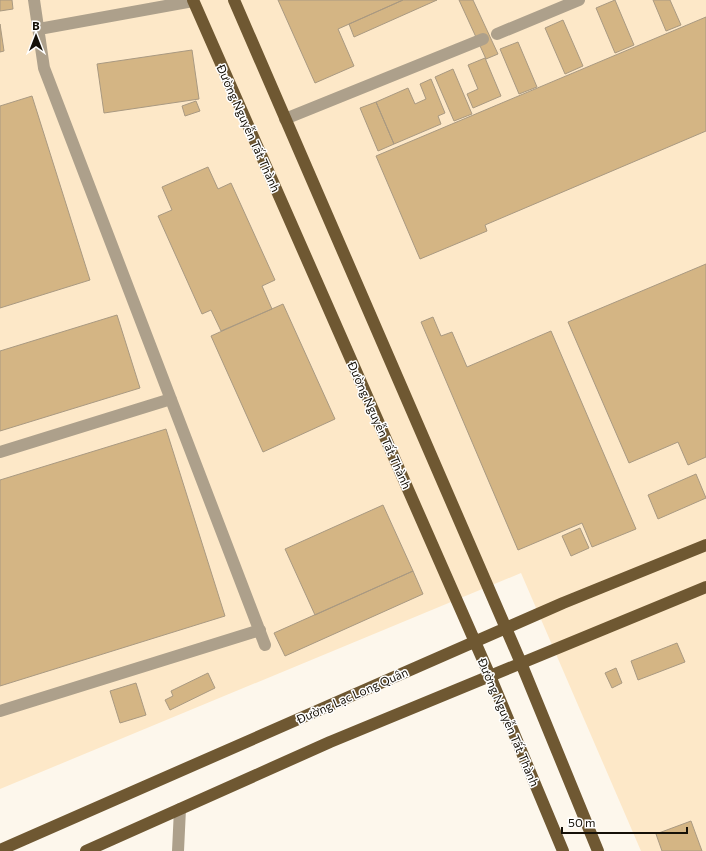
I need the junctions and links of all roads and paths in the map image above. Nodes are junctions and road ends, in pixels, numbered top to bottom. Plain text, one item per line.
1 (34, 0) edge
2 (193, 0) edge
3 (234, 0) edge
4 (579, 0) edge
5 (39, 30) junction
6 (497, 34) dead end
7 (483, 39) dead end
8 (285, 119) junction
9 (171, 399) junction
10 (0, 452) edge
11 (706, 545) edge
12 (706, 586) edge
13 (506, 628) junction
14 (260, 630) junction
15 (475, 642) junction
16 (265, 645) dead end
17 (521, 663) junction
18 (490, 676) junction
19 (0, 712) edge
20 (180, 809) junction
21 (0, 850) edge
22 (86, 851) edge
23 (178, 851) edge
24 (563, 851) edge
25 (598, 851) edge

1 - 5 street
2 - 5 street
2 - 15 main road, Đường Nguyễn Tất Thành
3 - 8 main road
4 - 6 street
5 - 9 street
7 - 8 street
8 - 13 main road
9 - 10 street
9 - 14 street
11 - 13 main road, Đường Lạc Long Quân
12 - 17 main road
13 - 15 main road, Đường Lạc Long Quân
13 - 17 main road
14 - 16 street
14 - 19 street
15 - 18 main road, Đường Nguyễn Tất Thành
15 - 21 main road, Đường Lạc Long Quân
17 - 18 main road
17 - 25 main road
18 - 20 main road
18 - 24 main road, Đường Nguyễn Tất Thành
20 - 22 main road
20 - 23 street

